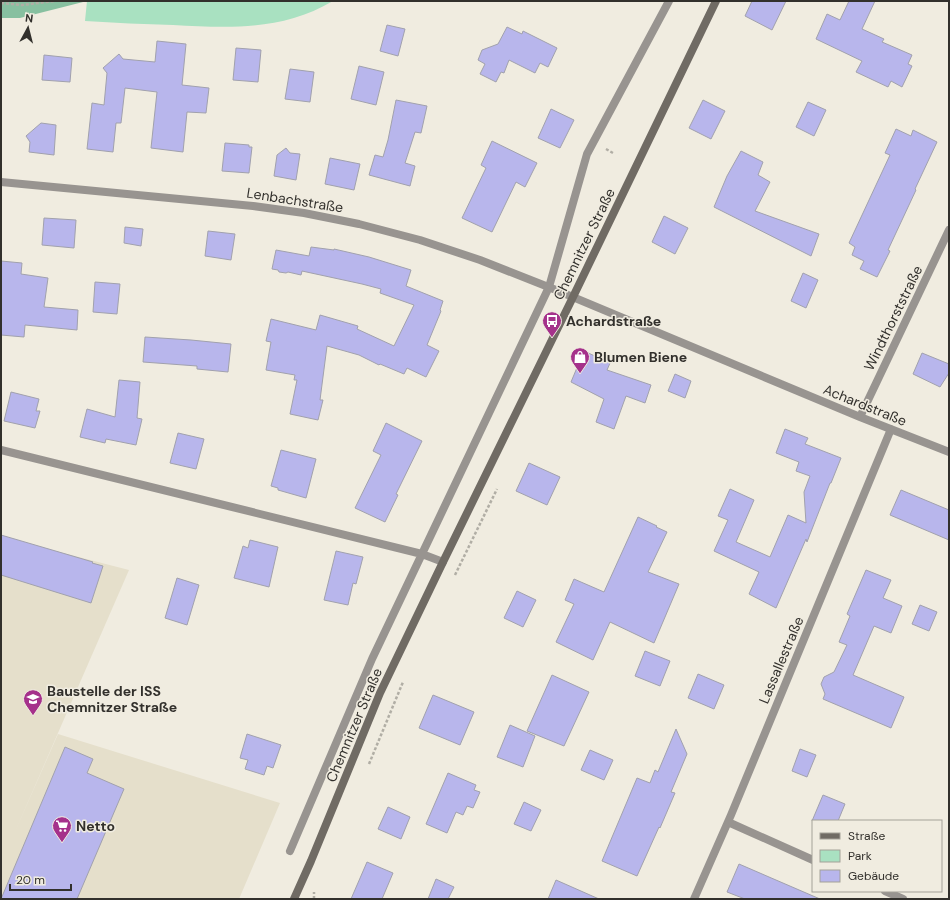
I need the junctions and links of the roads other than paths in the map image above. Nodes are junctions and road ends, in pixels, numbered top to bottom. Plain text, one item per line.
1 (669, 1) edge
2 (716, 1) edge
3 (1, 182) edge
4 (949, 230) edge
5 (549, 287) junction
6 (573, 297) junction
7 (860, 417) junction
8 (891, 430) junction
9 (1, 450) edge
10 (949, 452) edge
11 (422, 554) junction
12 (443, 562) junction
13 (728, 822) junction
14 (290, 850) dead end
15 (812, 860) edge
16 (887, 892) edge
17 (294, 899) edge
18 (694, 899) edge
19 (903, 899) edge

1 - 5 street, Chemnitzer Straße
2 - 6 main road, Chemnitzer Straße
3 - 5 street, Lenbachstraße
4 - 7 street, Windthorststraße
5 - 6 street, Lenbachstraße
5 - 11 street, Chemnitzer Straße
6 - 7 street, Achardstraße
6 - 12 main road, Chemnitzer Straße
7 - 8 street, Achardstraße
8 - 10 street, Achardstraße
8 - 13 street, Lassallestraße
9 - 11 street
11 - 12 street
11 - 14 street, Chemnitzer Straße
12 - 17 main road, Chemnitzer Straße
13 - 15 street
13 - 18 street, Lassallestraße
16 - 19 street

